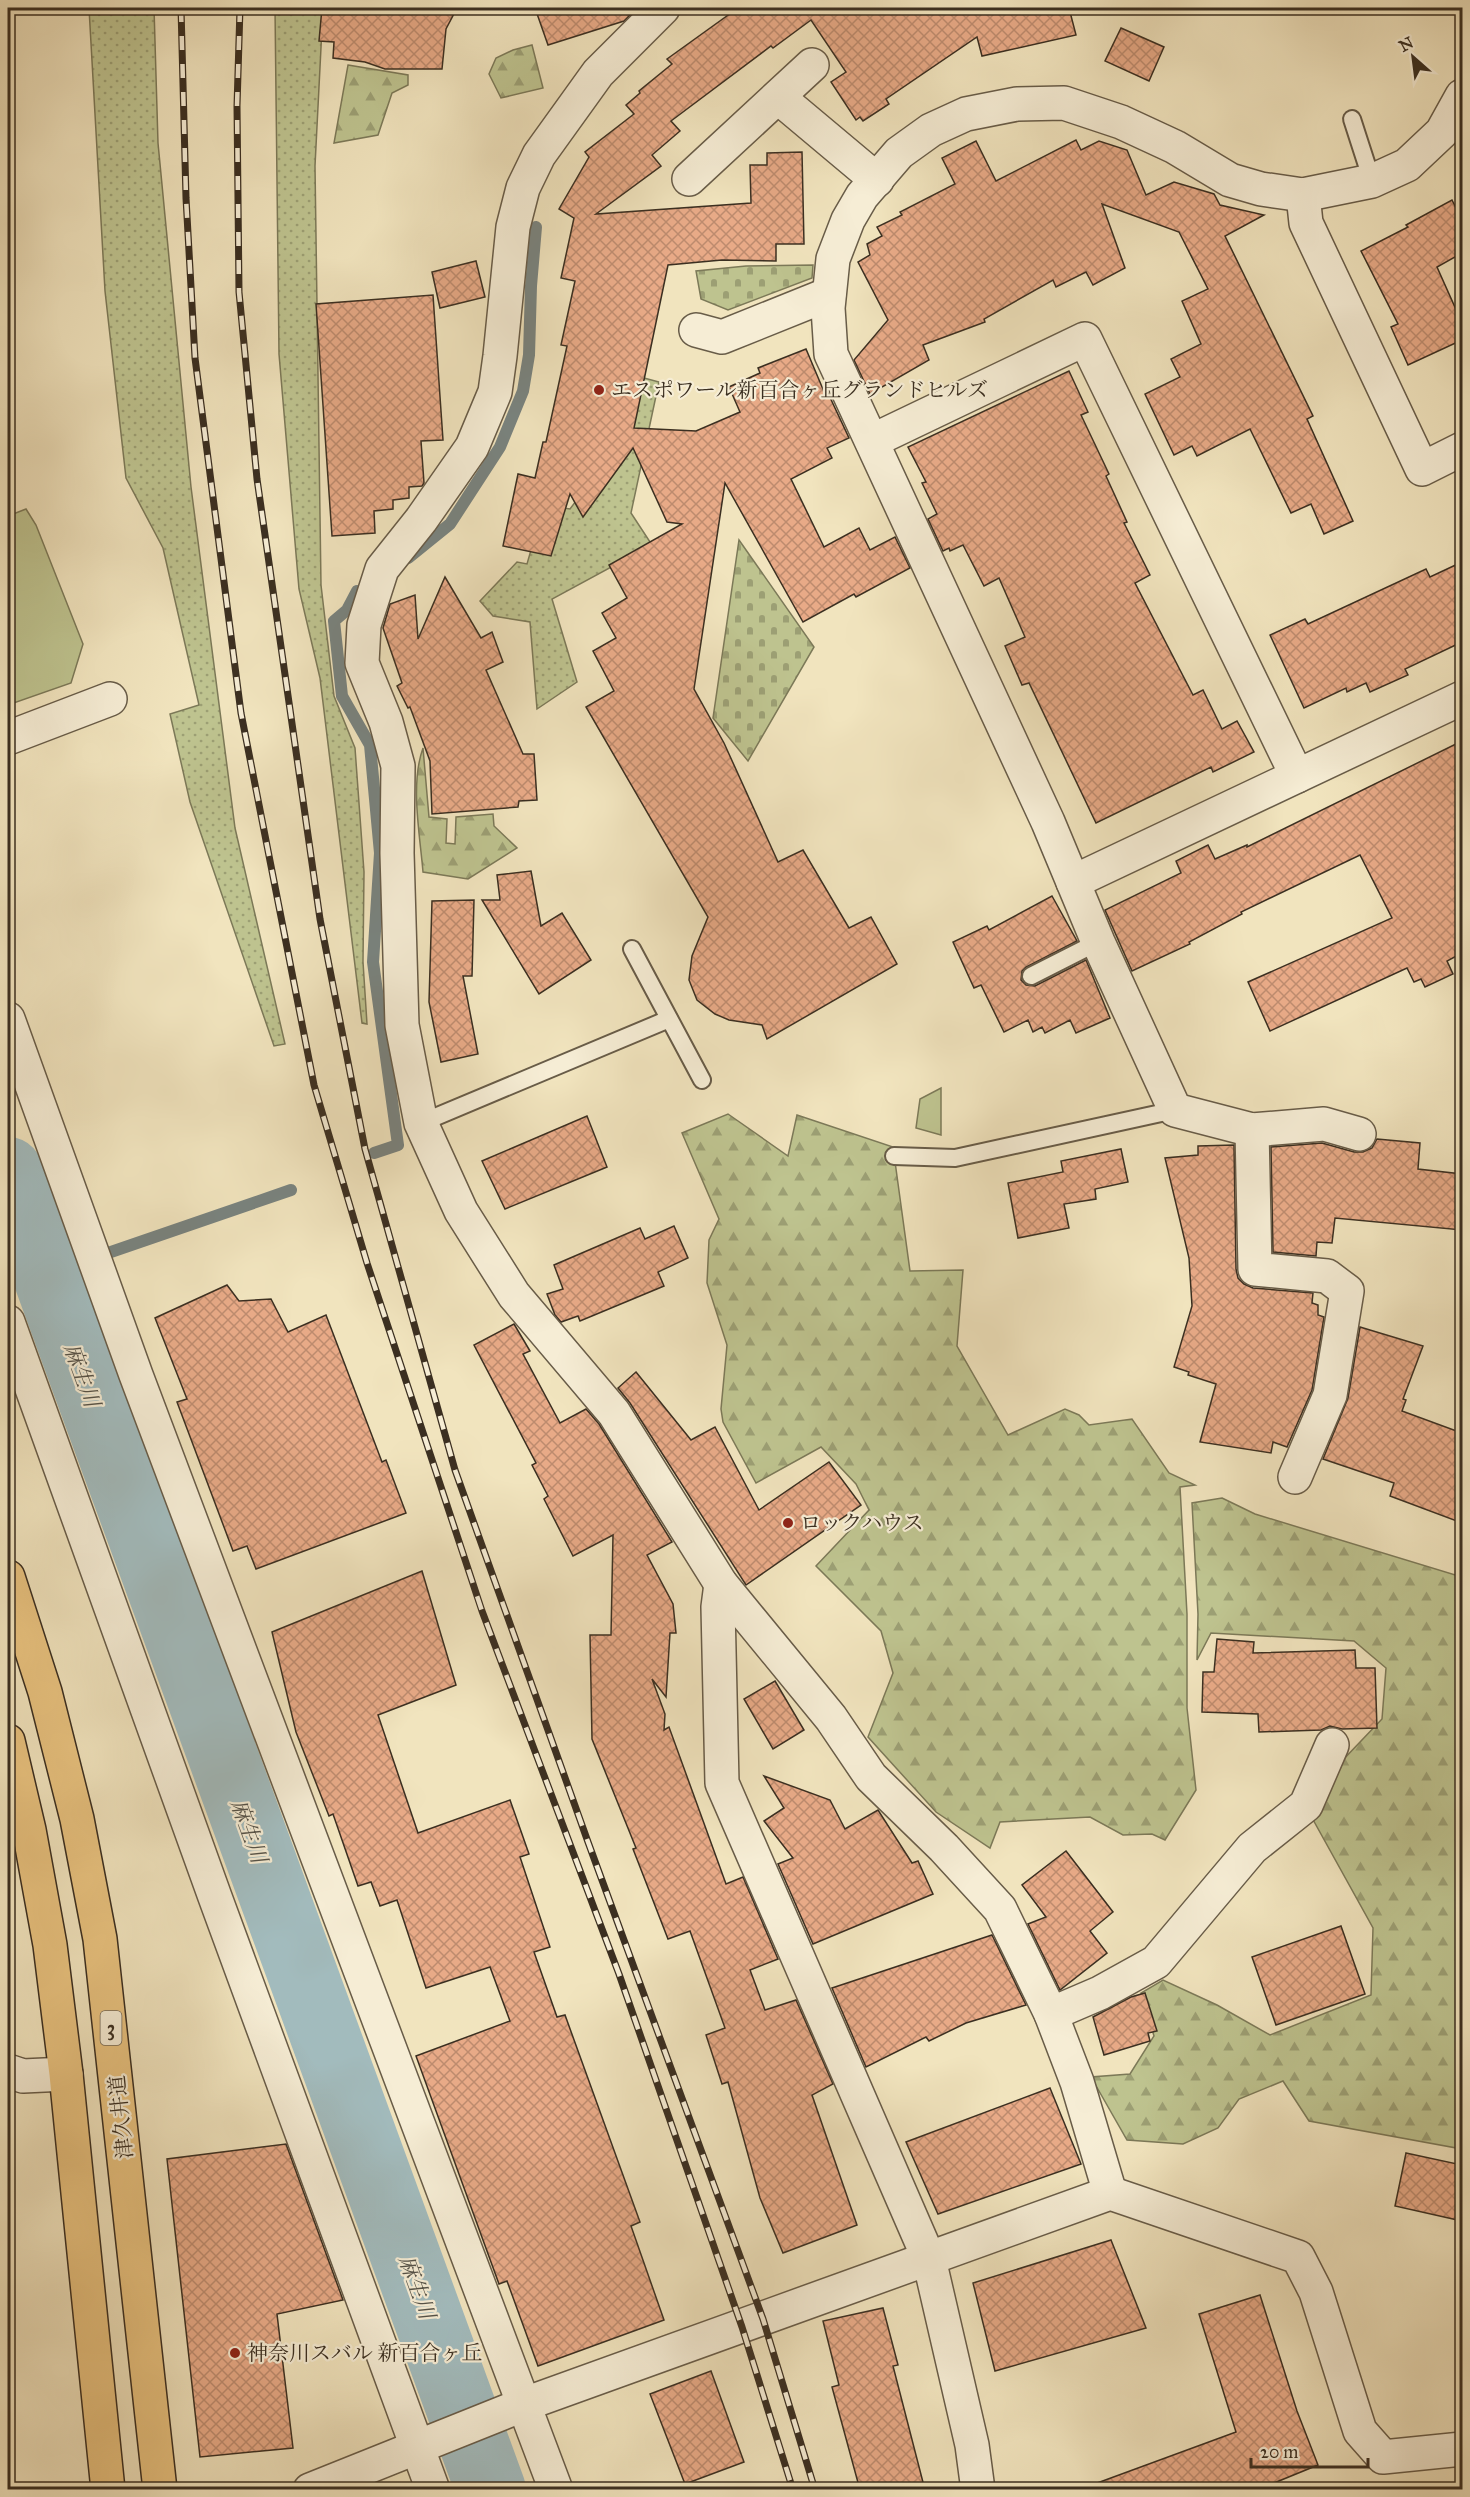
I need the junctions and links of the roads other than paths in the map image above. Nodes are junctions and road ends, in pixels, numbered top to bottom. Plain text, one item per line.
1 (663, 8) edge
2 (812, 65) dead end
3 (1462, 96) edge
4 (778, 97) junction
5 (1352, 119) dead end
6 (689, 179) dead end
7 (877, 180) junction
8 (1372, 181) junction
9 (1303, 195) junction
10 (829, 294) junction
11 (696, 330) dead end
12 (872, 441) junction
13 (1462, 449) edge
14 (1462, 698) edge
15 (111, 699) dead end
16 (8, 738) edge
17 (1297, 776) junction
18 (1073, 882) junction
19 (1098, 942) junction
20 (632, 950) dead end
21 (1031, 976) dead end
22 (8, 1019) edge
23 (669, 1019) junction
24 (702, 1080) dead end
25 (1175, 1110) junction
26 (421, 1123) junction
27 (1252, 1130) junction
28 (1359, 1134) dead end
29 (894, 1156) dead end
30 (8, 1322) edge
31 (1295, 1477) dead end
32 (8, 1577) edge
33 (721, 1584) junction
34 (8, 1741) edge
35 (1332, 1746) dead end
36 (1051, 2014) junction
37 (8, 2071) edge
38 (66, 2074) junction
39 (1110, 2193) junction
40 (929, 2259) junction
41 (525, 2404) junction
42 (431, 2443) junction
43 (1462, 2449) edge
44 (108, 2490) edge
45 (160, 2490) edge
46 (310, 2490) edge
47 (433, 2490) edge
48 (556, 2490) edge
49 (978, 2490) edge

1 - 26 street
2 - 4 street
3 - 8 street
4 - 6 street
4 - 7 street
5 - 8 lane
7 - 9 street
7 - 10 street
8 - 9 street
9 - 13 street
10 - 11 street
10 - 12 street
12 - 17 street
12 - 18 street
14 - 17 street
15 - 16 street
17 - 18 street
18 - 19 street
19 - 21 lane
19 - 25 street
20 - 23 lane
22 - 41 street
23 - 24 lane
23 - 26 lane
25 - 27 street
25 - 29 lane
26 - 33 street
27 - 28 street
27 - 31 street
30 - 42 street
32 - 45 main road, 津久井道 / 3
33 - 36 street
33 - 40 street
34 - 38 main road
35 - 36 street
36 - 39 street
37 - 38 street
38 - 44 main road
39 - 40 street
39 - 43 street
40 - 41 street
40 - 49 street
41 - 42 street
41 - 48 street
42 - 46 street
42 - 47 street

